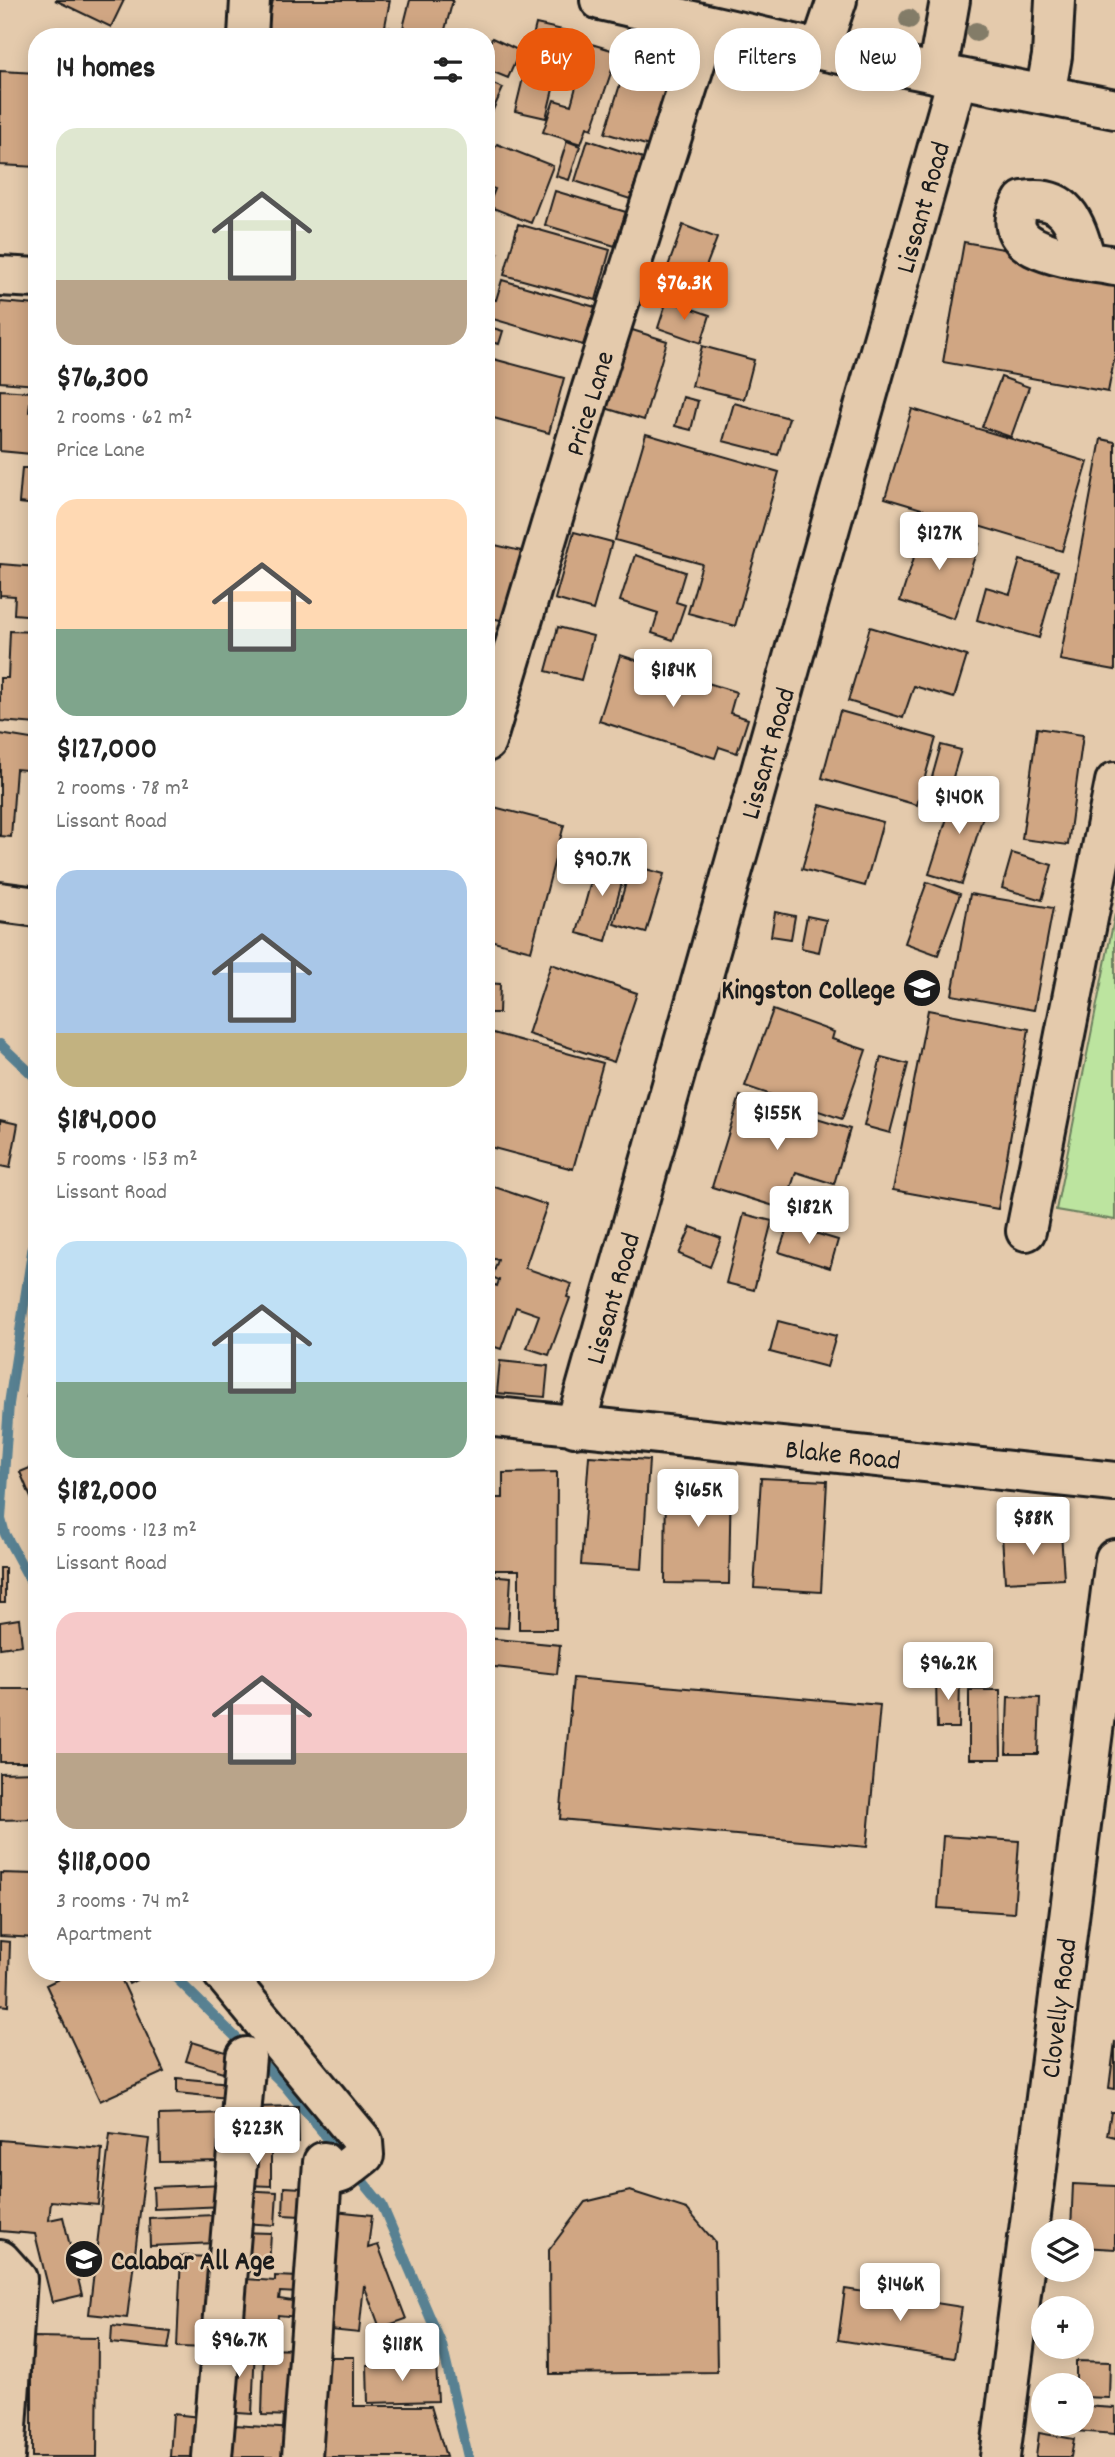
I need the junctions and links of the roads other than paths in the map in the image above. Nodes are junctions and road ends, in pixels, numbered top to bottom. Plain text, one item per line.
1 (250, 0) edge
2 (600, 0) edge
3 (837, 0) edge
4 (950, 0) edge
5 (1055, 0) edge
6 (707, 26) junction
7 (248, 28) edge
8 (716, 28) edge
9 (821, 47) edge
10 (821, 50) edge
11 (947, 76) junction
12 (1045, 95) junction
13 (1115, 109) edge
14 (0, 276) edge
15 (28, 278) edge
16 (495, 711) edge
17 (1115, 782) edge
18 (0, 902) edge
19 (28, 906) edge
20 (1026, 1231) dead end
21 (495, 1417) edge
22 (575, 1427) junction
23 (1115, 1482) edge
24 (1115, 1559) edge
25 (230, 1981) edge
26 (246, 2057) dead end
27 (0, 2260) edge
28 (5, 2457) edge
29 (212, 2457) edge
30 (302, 2457) edge
31 (1000, 2457) edge

1 - 7 street
2 - 6 street
3 - 9 street
4 - 11 street, Lissant Road
5 - 12 street
6 - 8 street
6 - 16 street, Price Lane
10 - 11 street
11 - 12 street
11 - 22 street, Lissant Road
12 - 13 street
14 - 15 street
17 - 20 street
18 - 19 street
21 - 22 street, Blake Road
22 - 23 street, Blake Road
24 - 31 street, Clovelly Road
25 - 30 street
26 - 29 street
27 - 28 street

